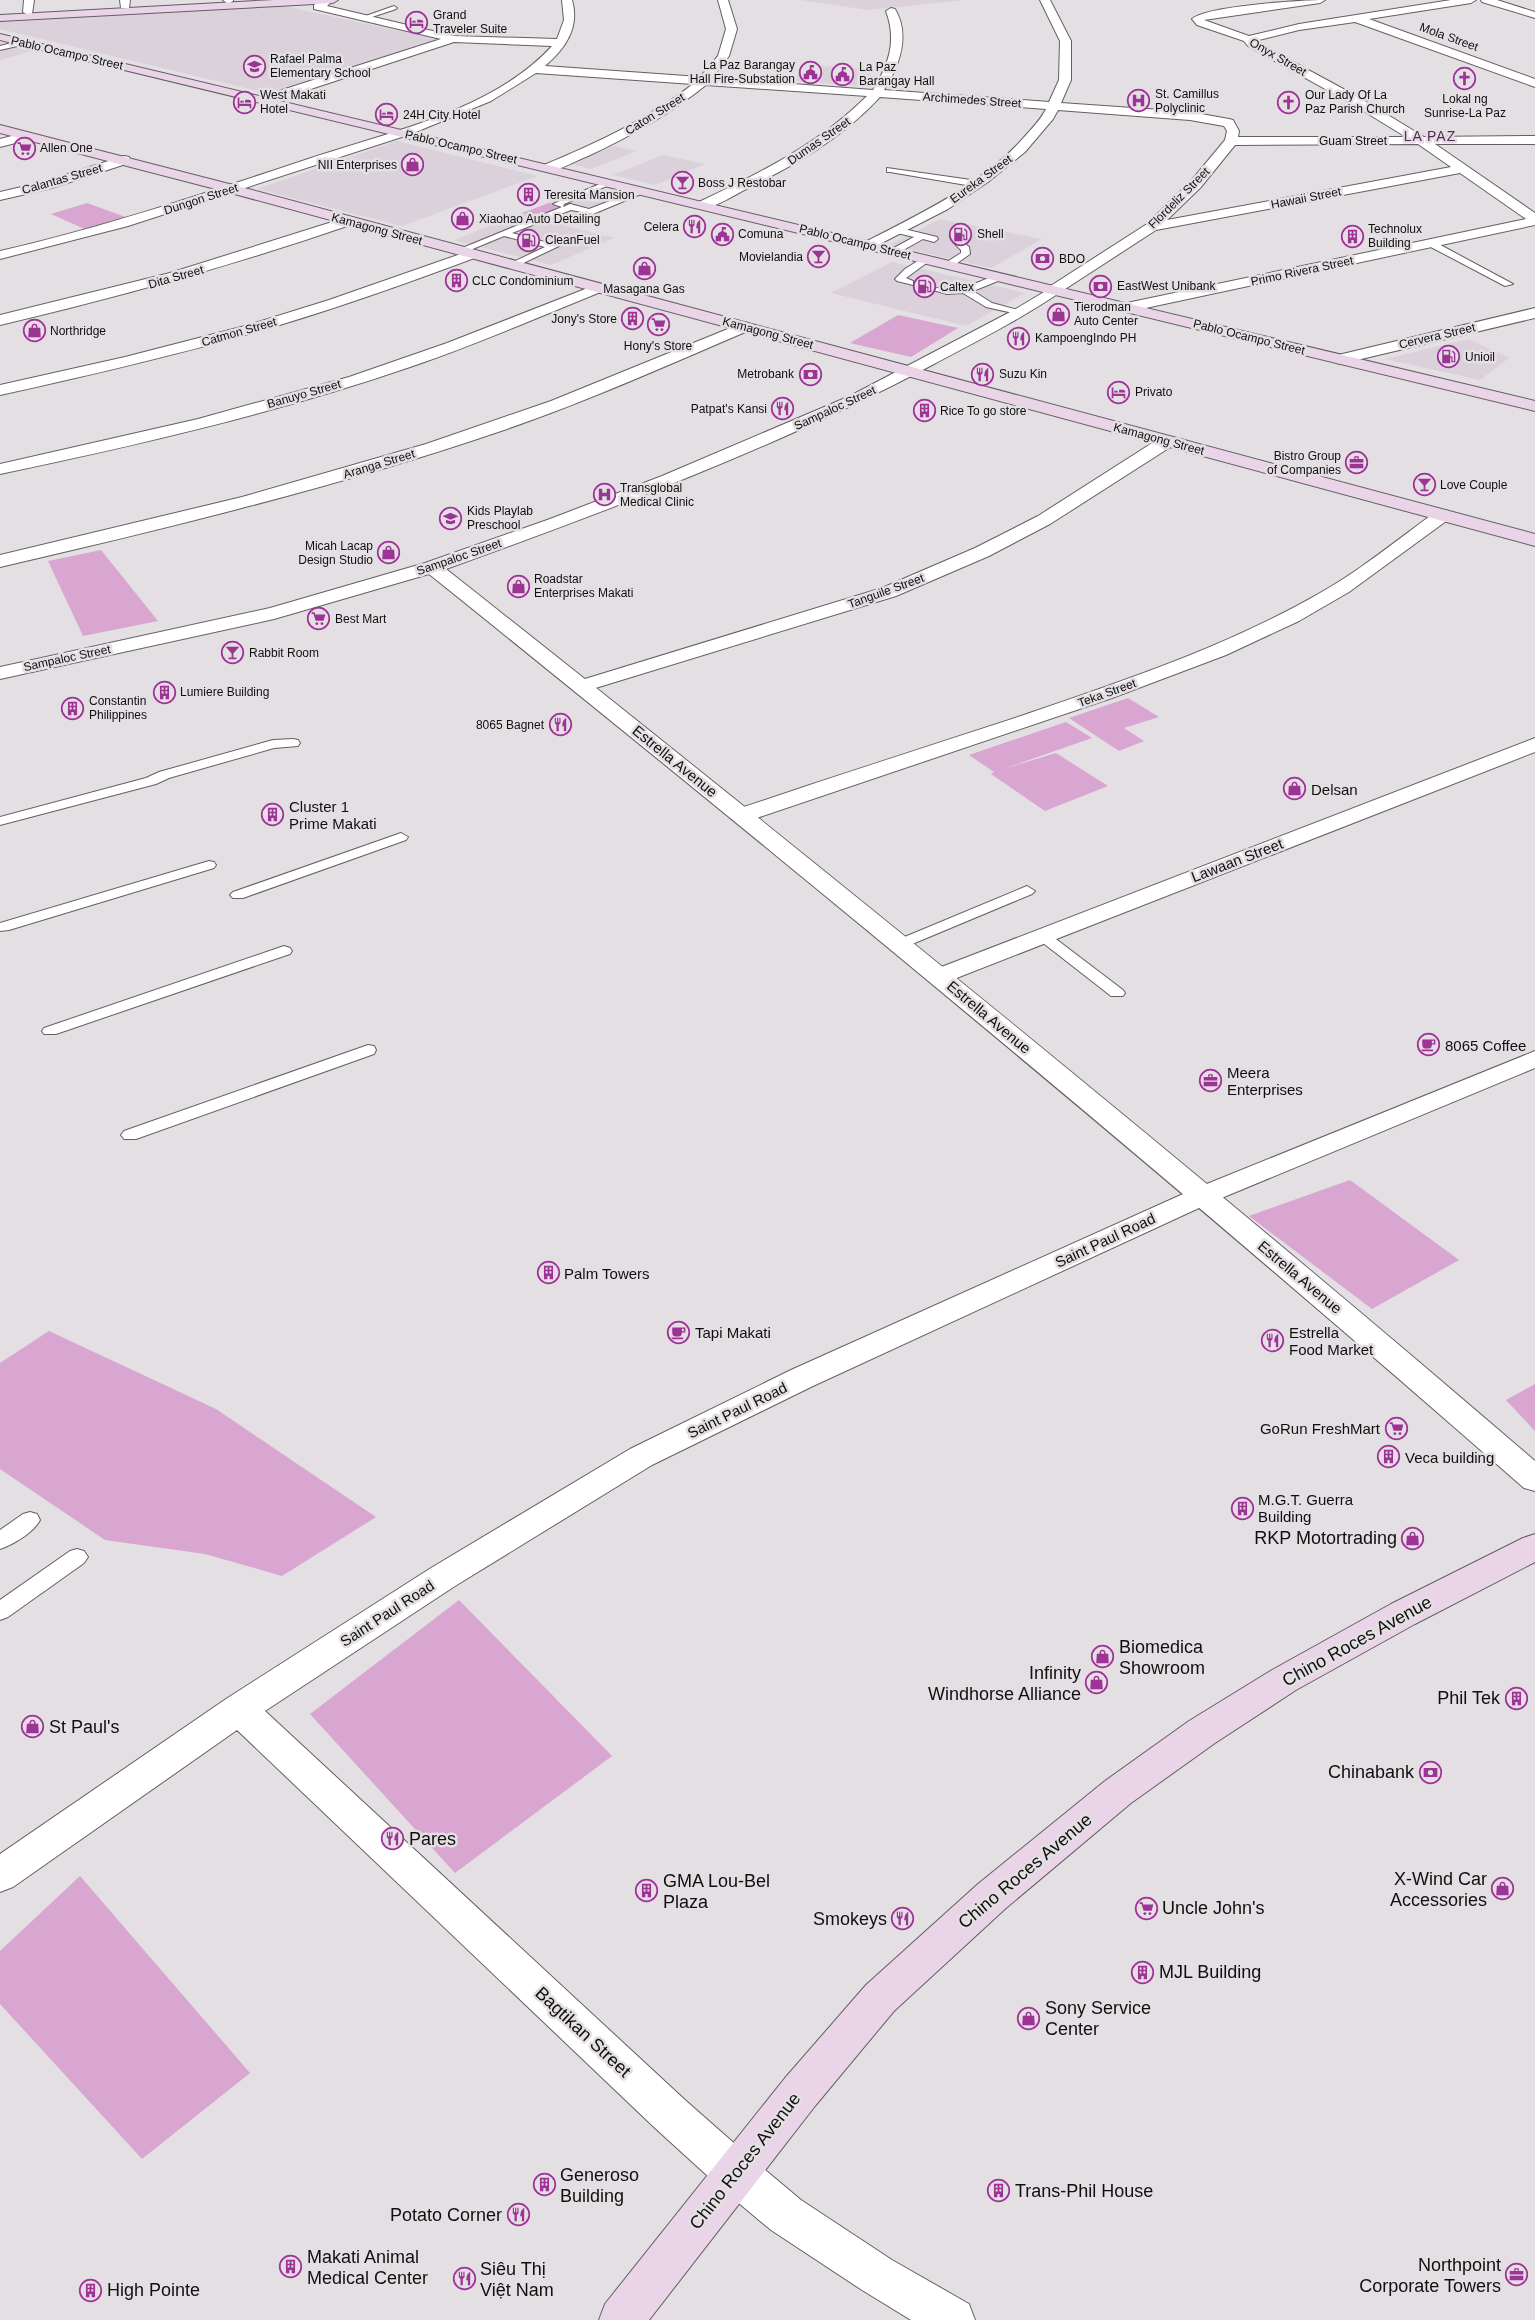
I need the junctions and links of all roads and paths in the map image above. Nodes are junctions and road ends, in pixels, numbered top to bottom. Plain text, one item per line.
1 (29, 0) edge
2 (228, 0) edge
3 (239, 0) edge
4 (328, 0) edge
5 (333, 0) edge
6 (567, 0) edge
7 (723, 0) edge
8 (1045, 0) edge
9 (1320, 0) edge
10 (1471, 0) edge
11 (1486, 0) edge
12 (125, 3) edge
13 (394, 8) dead end
14 (891, 11) dead end
15 (28, 12) junction
16 (0, 14) edge
17 (1535, 15) edge
18 (1354, 17) junction
19 (0, 18) edge
20 (363, 18) junction
21 (0, 37) edge
22 (454, 39) junction
23 (1248, 39) junction
24 (23, 42) junction
25 (561, 43) junction
26 (0, 48) edge
27 (534, 69) junction
28 (703, 82) junction
29 (1535, 82) edge
30 (876, 93) junction
31 (264, 100) junction
32 (1055, 107) junction
33 (0, 129) edge
34 (400, 132) junction
35 (27, 136) junction
36 (1535, 140) edge
37 (1230, 141) junction
38 (1422, 141) junction
39 (0, 144) edge
40 (124, 160) junction
41 (549, 168) junction
42 (1461, 168) junction
43 (890, 170) dead end
44 (610, 183) junction
45 (978, 184) junction
46 (232, 189) junction
47 (644, 191) junction
48 (0, 196) edge
49 (704, 205) junction
50 (570, 208) junction
51 (1535, 220) edge
52 (348, 221) junction
53 (1152, 227) junction
54 (900, 231) junction
55 (505, 234) junction
56 (922, 236) junction
57 (934, 239) dead end
58 (1430, 243) junction
59 (960, 244) dead end
60 (870, 245) junction
61 (894, 251) junction
62 (466, 252) junction
63 (0, 255) edge
64 (927, 259) junction
65 (950, 264) junction
66 (512, 265) junction
67 (1000, 277) junction
68 (910, 283) dead end
69 (1508, 284) dead end
70 (598, 288) junction
71 (938, 290) dead end
72 (1054, 290) junction
73 (966, 291) junction
74 (1126, 307) junction
75 (1019, 313) junction
76 (1535, 313) edge
77 (0, 320) edge
78 (745, 327) junction
79 (1340, 359) junction
80 (911, 372) junction
81 (0, 390) edge
82 (1535, 406) edge
83 (1166, 442) junction
84 (0, 469) edge
85 (1443, 515) junction
86 (1535, 540) edge
87 (0, 561) edge
88 (432, 567) junction
89 (0, 673) edge
90 (582, 686) junction
91 (293, 743) dead end
92 (1535, 744) edge
93 (743, 815) junction
94 (0, 821) edge
95 (401, 837) dead end
96 (209, 865) dead end
97 (1027, 891) dead end
98 (238, 895) dead end
99 (4, 927) dead end
100 (1043, 936) junction
101 (900, 944) junction
102 (284, 951) dead end
103 (940, 976) junction
104 (1117, 993) dead end
105 (50, 1030) dead end
106 (368, 1050) dead end
107 (1535, 1059) edge
108 (130, 1135) dead end
109 (1202, 1196) junction
110 (1535, 1479) edge
111 (30, 1520) dead end
112 (0, 1541) edge
113 (1535, 1547) edge
114 (77, 1557) dead end
115 (0, 1611) edge
116 (239, 1709) junction
117 (0, 1875) edge
118 (737, 2174) junction
119 (621, 2320) edge
120 (953, 2320) edge

1 - 15 street
2 - 3 main road
2 - 12 main road
4 - 5 main road
4 - 19 main road
4 - 20 street
6 - 25 street
7 - 28 street, Caton Street
8 - 32 street, Eureka Street
9 - 23 street, Onyx Street
10 - 18 street
11 - 17 street
12 - 15 main road
13 - 20 lane
14 - 30 street, Dumas Street
15 - 16 main road
18 - 23 street
18 - 29 street, Mola Street
20 - 22 street
21 - 24 main road, Pablo Ocampo Street
22 - 25 street
22 - 31 street
23 - 38 street, Onyx Street
24 - 26 lane
24 - 31 main road, Pablo Ocampo Street
25 - 27 street, Dungon Street
27 - 28 street, Archimedes Street
27 - 34 street, Dungon Street
28 - 30 street, Archimedes Street
28 - 41 street, Caton Street
30 - 32 street, Archimedes Street
30 - 49 street, Dumas Street
31 - 34 main road, Pablo Ocampo Street
32 - 37 street, Archimedes Street
32 - 45 street, Eureka Street
33 - 35 main road, Kamagong Street
34 - 41 main road, Pablo Ocampo Street
34 - 46 street, Dungon Street
35 - 39 street
35 - 40 main road, Kamagong Street
36 - 38 street, Guam Street
37 - 38 street, Guam Street
37 - 53 street, Flordeliz Street
38 - 42 street, Onyx Street
40 - 46 main road, Kamagong Street
40 - 48 street, Calantas Street
41 - 44 main road, Pablo Ocampo Street
42 - 51 street, Onyx Street
42 - 53 street, Hawaii Street
43 - 45 lane
44 - 47 main road, Pablo Ocampo Street
44 - 50 lane
45 - 54 street, Eureka Street
46 - 52 main road, Kamagong Street
46 - 63 street, Dungon Street
47 - 49 main road, Pablo Ocampo Street
47 - 50 lane
49 - 60 main road, Pablo Ocampo Street
50 - 55 lane
51 - 58 street, Primo Rivera Street
52 - 62 main road, Kamagong Street
52 - 77 street, Dita Street
53 - 72 street, Flordeliz Street
54 - 56 lane
54 - 60 street, Eureka Street
55 - 62 lane
55 - 66 lane
56 - 57 lane
56 - 61 lane
58 - 69 lane
58 - 74 street, Primo Rivera Street
59 - 65 lane
60 - 61 main road, Pablo Ocampo Street
61 - 64 main road, Pablo Ocampo Street
62 - 66 main road, Kamagong Street
62 - 81 street, Catmon Street
64 - 65 main road, Pablo Ocampo Street
64 - 68 lane
65 - 67 main road, Pablo Ocampo Street
66 - 70 main road, Kamagong Street
67 - 72 main road, Pablo Ocampo Street
67 - 73 lane
70 - 78 main road, Kamagong Street
70 - 84 street, Banuyo Street
71 - 73 lane
72 - 74 main road, Pablo Ocampo Street
72 - 75 street, Sampaloc Street
73 - 75 lane
74 - 79 main road, Pablo Ocampo Street
75 - 80 street, Sampaloc Street
76 - 79 street, Cervera Street
78 - 80 main road, Kamagong Street
78 - 87 street, Aranga Street
79 - 82 main road, Pablo Ocampo Street
80 - 83 main road, Kamagong Street
80 - 88 street, Sampaloc Street
83 - 85 main road, Kamagong Street
83 - 90 street, Tanguile Street
85 - 86 main road, Kamagong Street
85 - 93 street, Teka Street
88 - 89 street, Sampaloc Street
88 - 90 street, Estrella Avenue
90 - 93 street, Estrella Avenue
91 - 94 lane
92 - 100 street, Lawaan Street
93 - 101 street, Estrella Avenue
95 - 98 lane
96 - 99 lane
97 - 101 lane
100 - 103 street, Lawaan Street
100 - 104 lane
101 - 103 street, Estrella Avenue
102 - 105 lane
103 - 109 street, Estrella Avenue
106 - 108 lane
107 - 109 street, Saint Paul Road
109 - 110 street, Estrella Avenue
109 - 116 street, Saint Paul Road
111 - 112 lane
113 - 118 main road, Chino Roces Avenue
114 - 115 lane
116 - 117 street, Saint Paul Road
116 - 118 street, Bagtikan Street
118 - 119 main road, Chino Roces Avenue
118 - 120 street, Bagtikan Street

